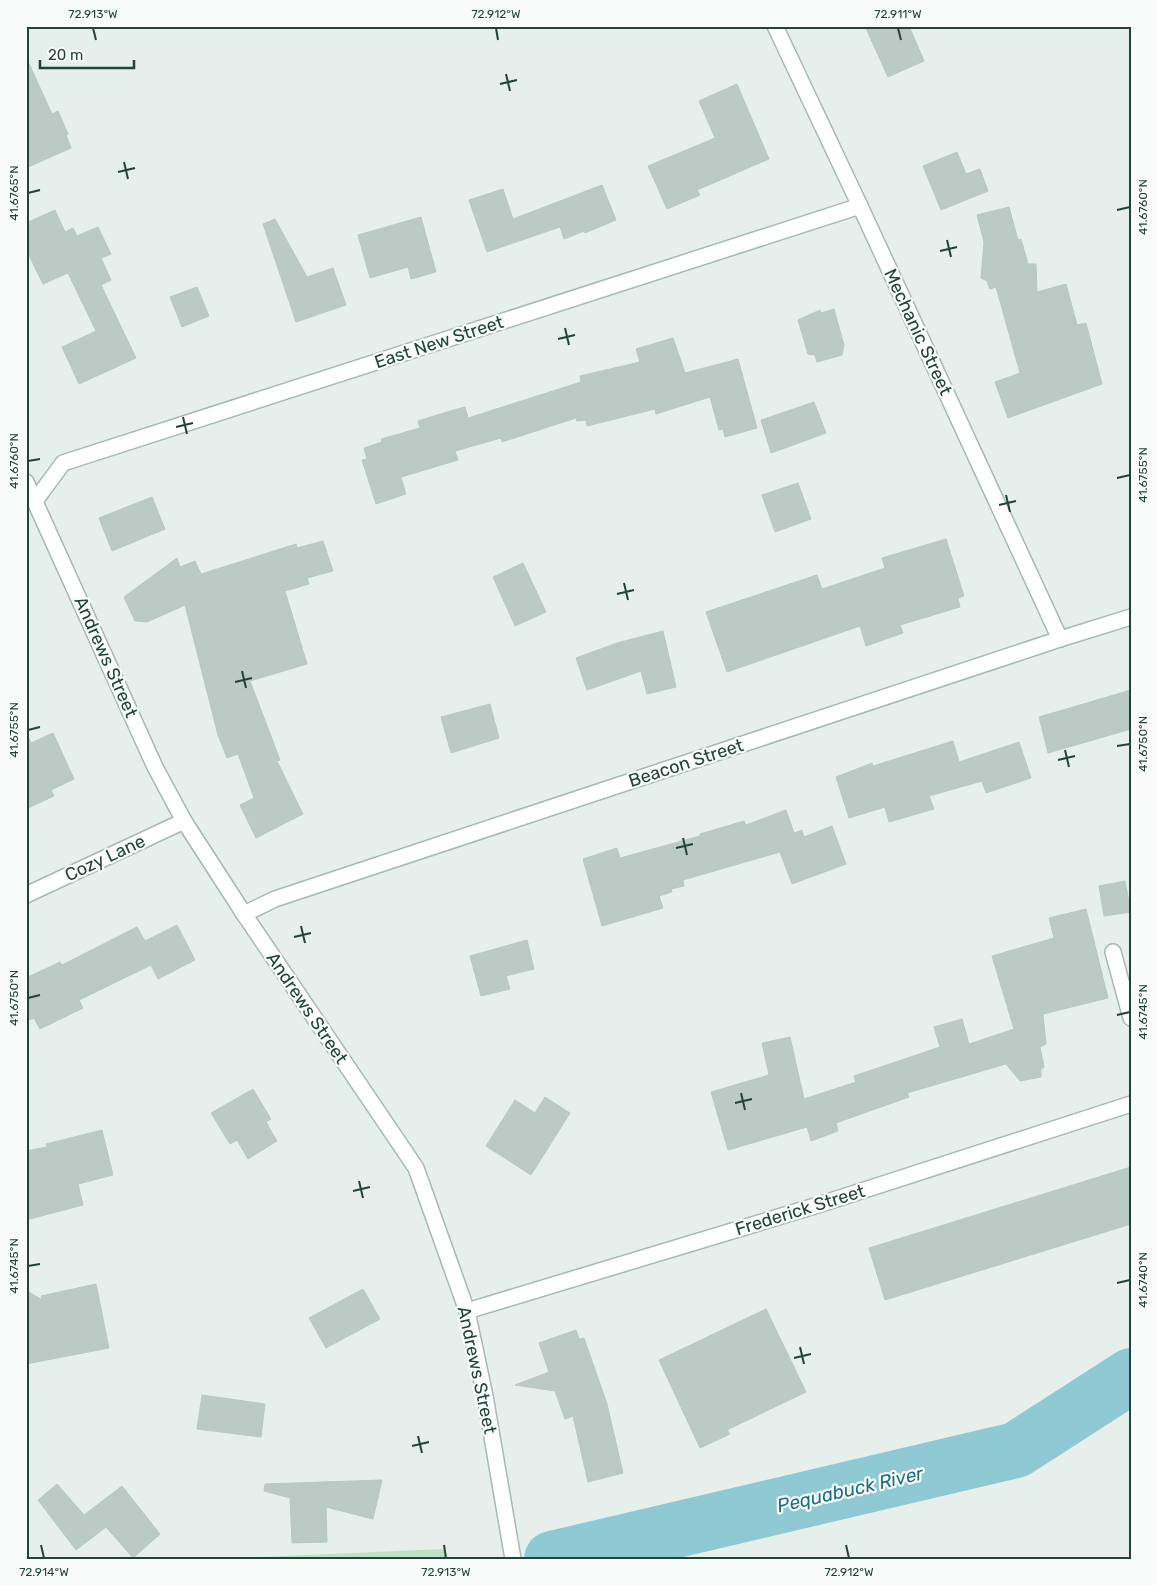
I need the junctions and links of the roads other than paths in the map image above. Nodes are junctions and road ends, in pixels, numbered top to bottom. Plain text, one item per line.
1 (774, 26) edge
2 (860, 206) junction
3 (26, 482) edge
4 (36, 501) junction
5 (1131, 617) edge
6 (1060, 639) junction
7 (184, 821) junction
8 (26, 895) edge
9 (244, 914) junction
10 (1113, 952) dead end
11 (1131, 1018) edge
12 (1131, 1104) edge
13 (467, 1311) junction
14 (514, 1559) edge

1 - 2 street, Mechanic Street
2 - 4 street, East New Street
2 - 6 street, Mechanic Street
3 - 4 street, Andrews Street
4 - 7 street, Andrews Street
5 - 6 street, Beacon Street
6 - 9 street, Beacon Street
7 - 8 street, Cozy Lane
7 - 9 street, Andrews Street
9 - 13 street, Andrews Street
10 - 11 street
12 - 13 street, Frederick Street
13 - 14 street, Andrews Street

